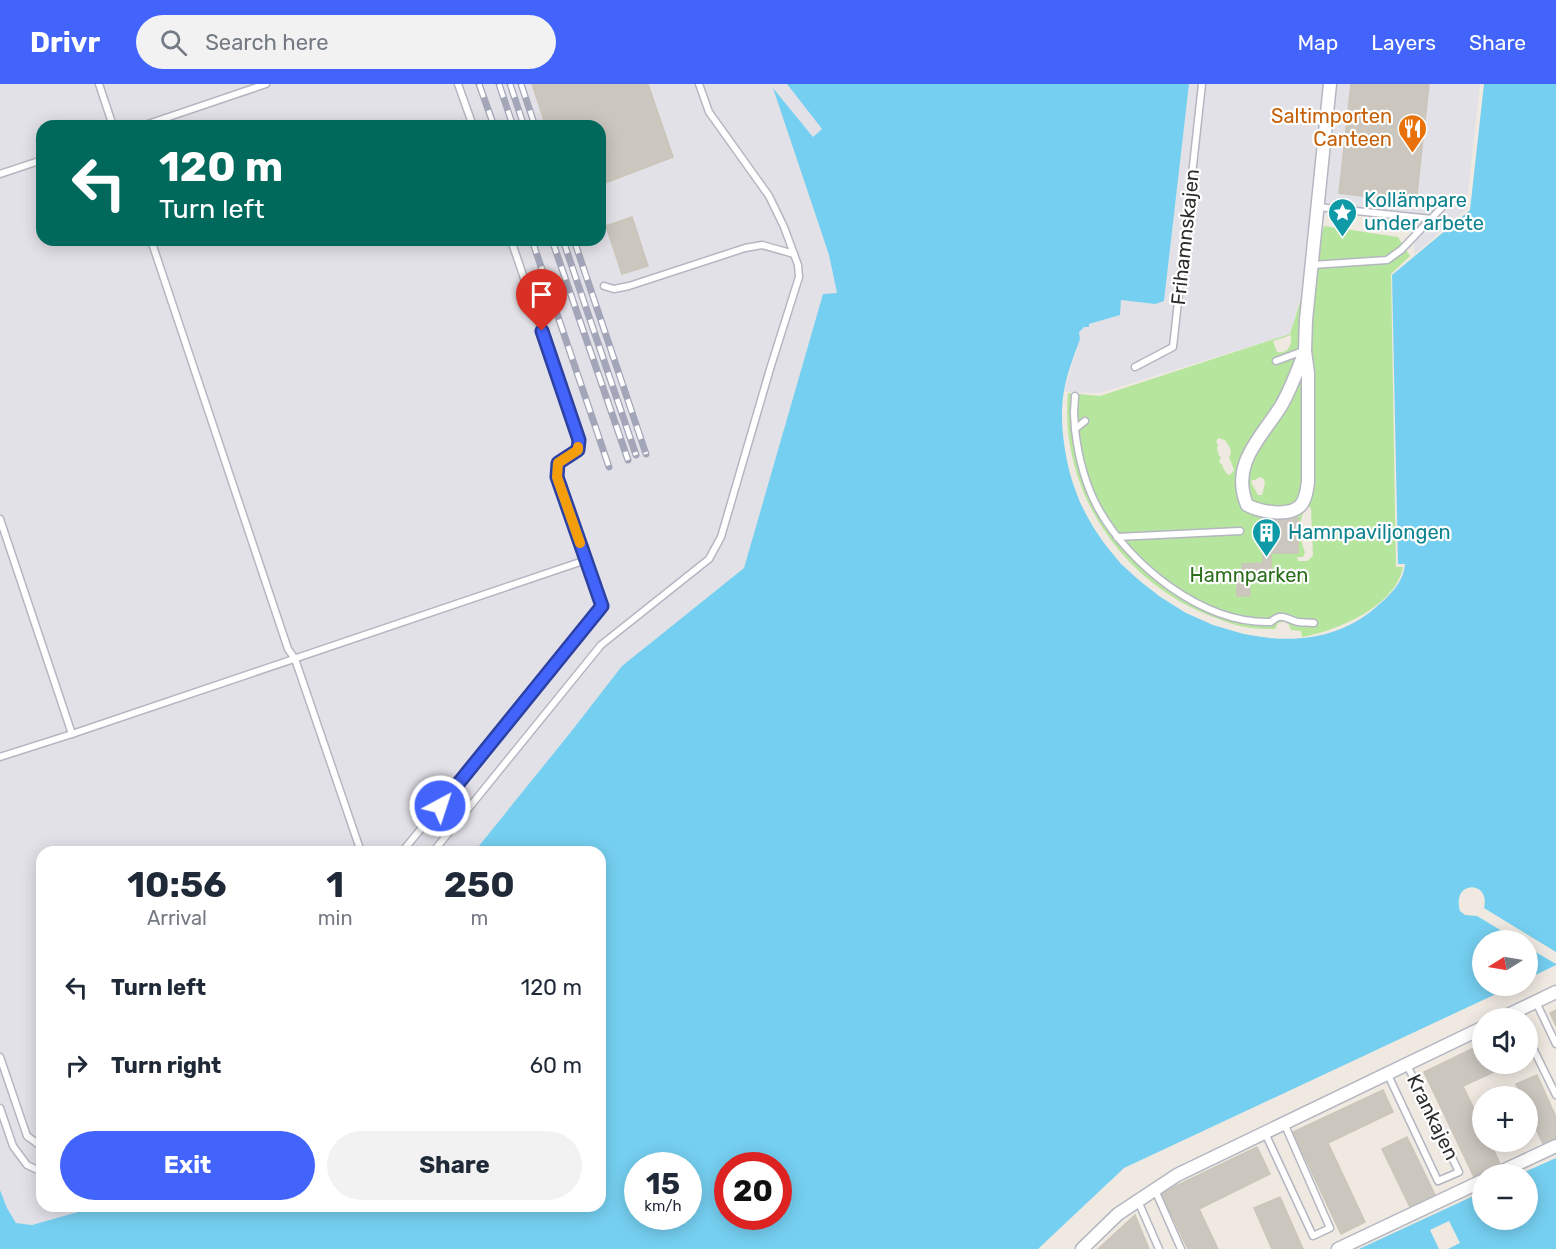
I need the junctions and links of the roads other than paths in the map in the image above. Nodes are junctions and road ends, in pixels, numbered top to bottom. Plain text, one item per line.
1 (99, 84) edge
2 (266, 84) edge
3 (458, 84) edge
4 (699, 84) edge
5 (1202, 84) edge
6 (1330, 84) edge
7 (111, 120) edge
8 (160, 120) edge
9 (471, 120) edge
10 (36, 161) edge
11 (0, 174) edge
12 (1448, 201) dead end
13 (1317, 207) junction
14 (1432, 219) junction
15 (153, 246) edge
16 (513, 246) edge
17 (794, 254) junction
18 (1311, 265) junction
19 (604, 286) dead end
20 (1305, 351) junction
21 (1276, 361) dead end
22 (1136, 367) dead end
23 (1075, 396) dead end
24 (1084, 421) dead end
25 (1075, 429) junction
26 (0, 519) edge
27 (1240, 531) dead end
28 (1117, 537) junction
29 (586, 560) junction
30 (1314, 623) dead end
31 (295, 658) junction
32 (72, 734) junction
33 (0, 757) edge
34 (359, 846) edge
35 (407, 846) edge
36 (438, 846) edge
37 (1556, 992) edge
38 (1536, 1002) junction
39 (1527, 1008) edge
40 (1472, 1033) edge
41 (1556, 1044) edge
42 (0, 1058) edge
43 (1538, 1058) edge
44 (1407, 1065) junction
45 (1388, 1075) junction
46 (1556, 1095) edge
47 (0, 1108) edge
48 (1284, 1123) junction
49 (1265, 1132) junction
50 (36, 1143) edge
51 (1556, 1146) edge
52 (1517, 1164) edge
53 (36, 1169) edge
54 (1472, 1186) edge
55 (1155, 1190) junction
56 (1138, 1201) junction
57 (1082, 1249) edge
58 (1159, 1249) edge
59 (1181, 1249) edge
60 (1338, 1249) edge

1 - 7 lane
2 - 8 lane
3 - 9 lane
4 - 17 lane
5 - 22 lane, Frihamnskajen
6 - 13 street
10 - 11 lane
12 - 14 lane
13 - 14 lane
13 - 18 street
14 - 18 lane
15 - 31 lane
16 - 29 lane
17 - 19 lane
17 - 36 lane
18 - 20 street
20 - 20 street
20 - 21 lane
23 - 25 lane
24 - 25 lane
25 - 28 lane
26 - 32 lane
27 - 28 lane
28 - 30 lane
29 - 31 lane
29 - 35 lane
31 - 32 lane
31 - 34 lane
32 - 33 lane
37 - 38 street
38 - 39 street
38 - 41 lane
40 - 44 street, Krankajen
42 - 50 lane
43 - 46 lane
44 - 45 street, Krankajen
44 - 45 lane, Krankajen
45 - 48 street, Krankajen
47 - 53 lane
48 - 49 street, Krankajen
48 - 49 lane
49 - 55 street, Krankajen
51 - 52 street
54 - 60 street
55 - 56 street, Krankajen
55 - 59 lane
56 - 57 street, Krankajen
56 - 58 lane

